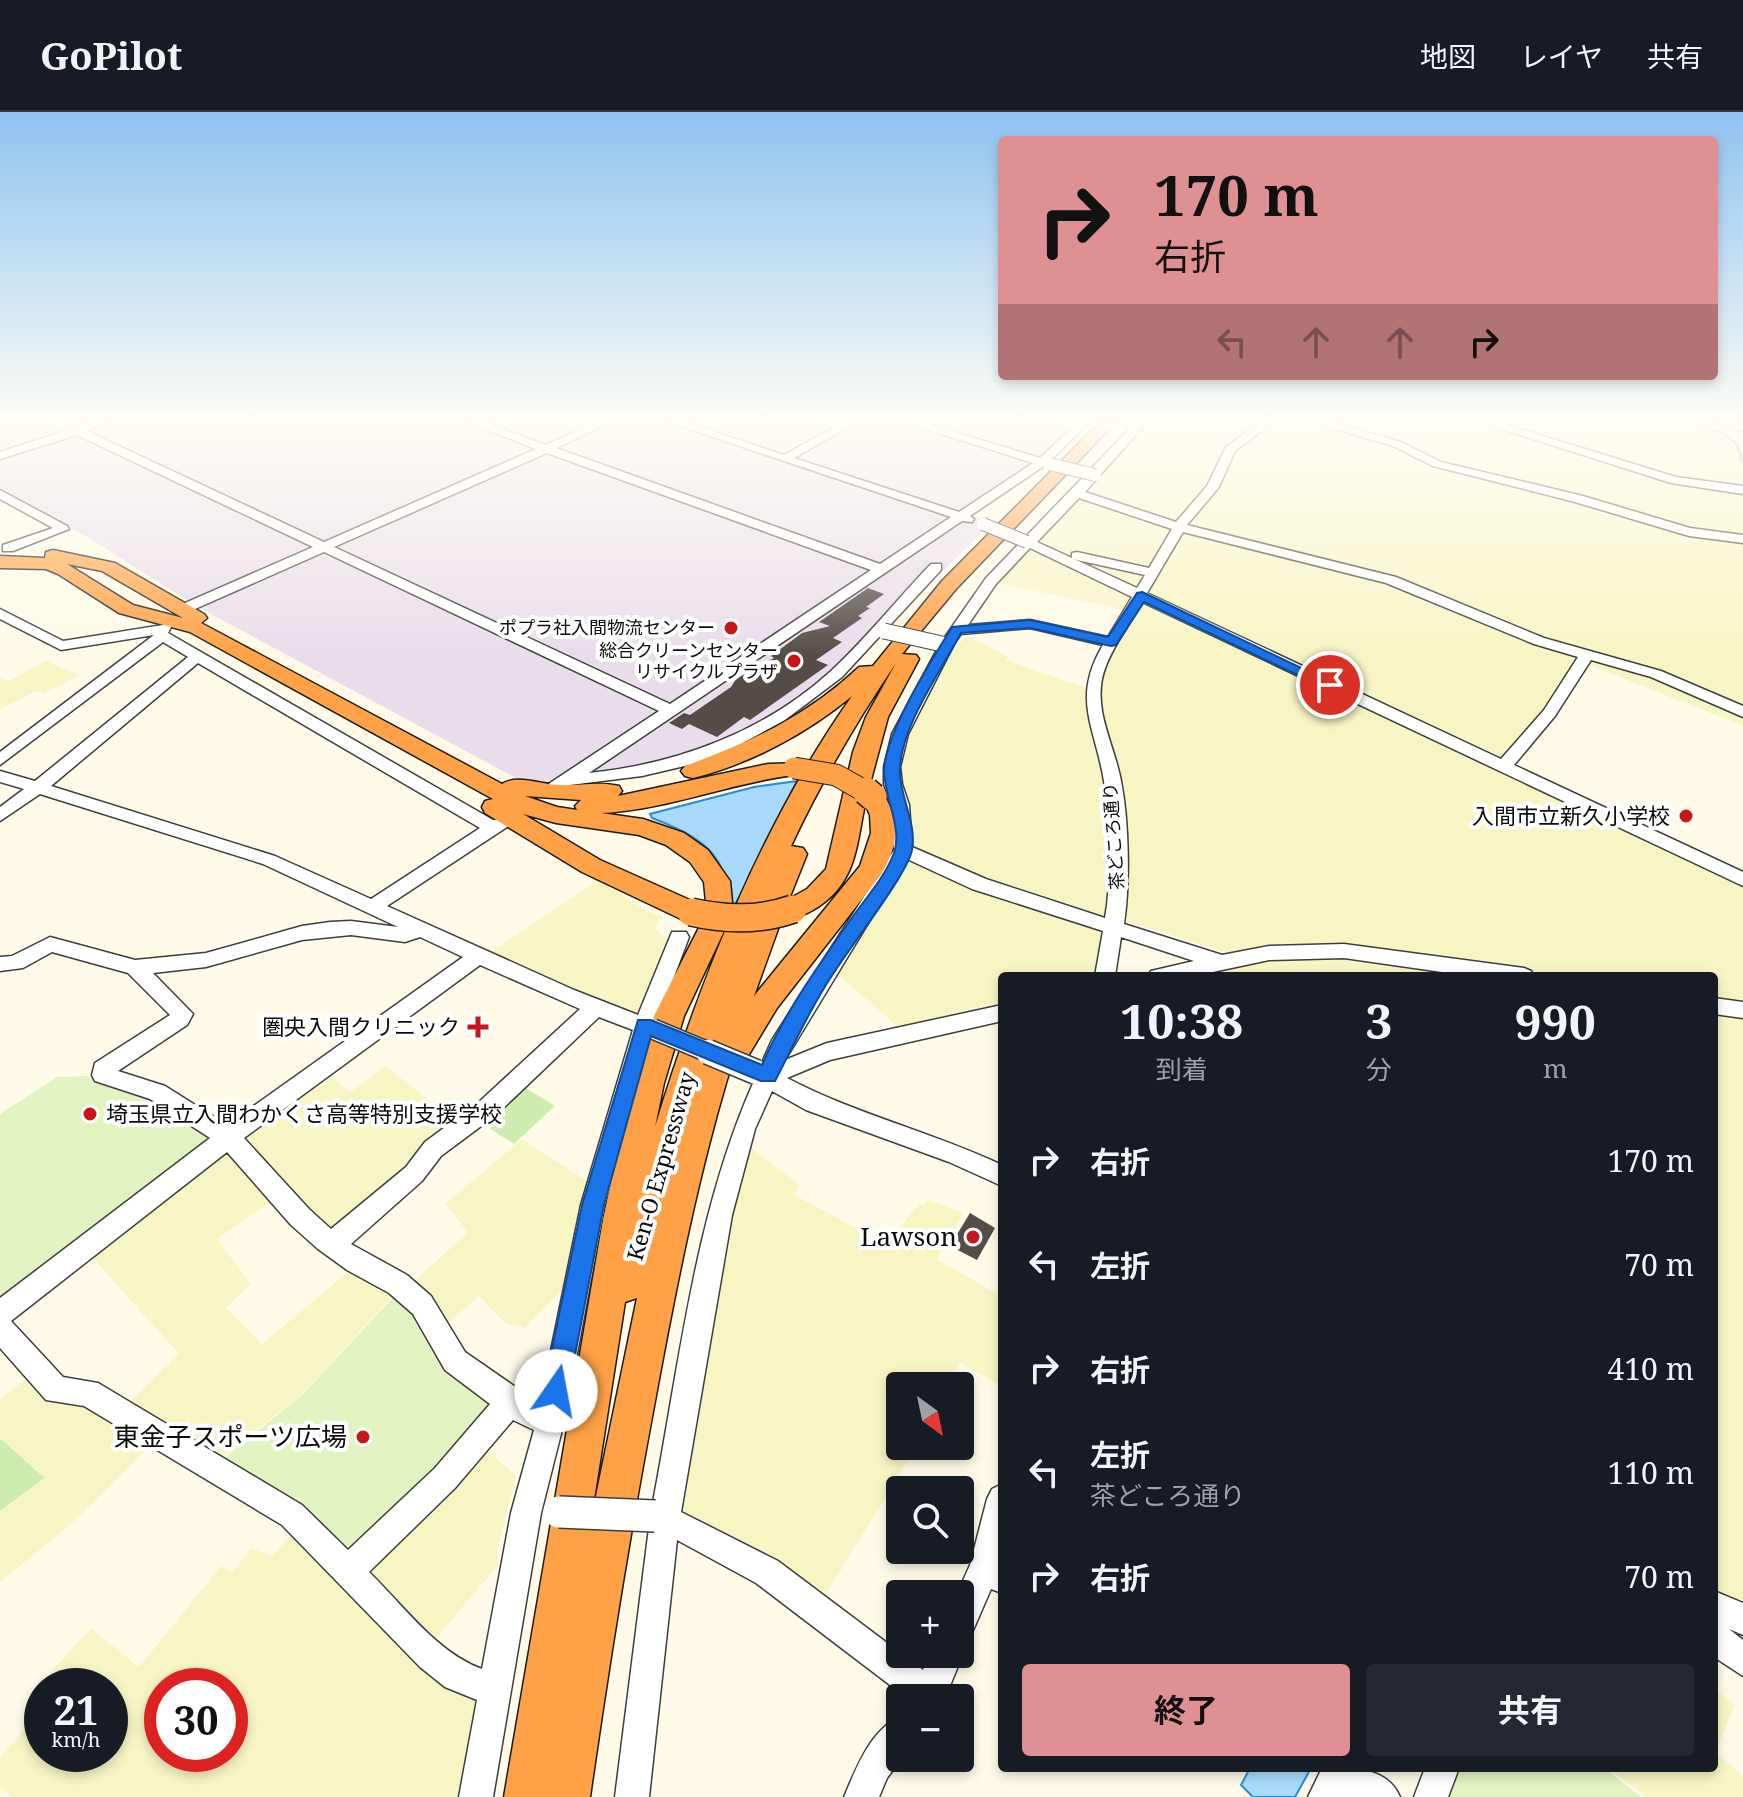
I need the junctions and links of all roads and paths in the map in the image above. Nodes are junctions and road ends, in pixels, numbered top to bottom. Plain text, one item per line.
1 (8, 499) edge
2 (223, 499) edge
3 (434, 499) edge
4 (684, 499) edge
5 (907, 499) edge
6 (989, 499) edge
7 (1038, 499) edge
8 (1045, 499) edge
9 (1071, 499) edge
10 (1092, 499) edge
11 (1203, 499) edge
12 (1578, 499) edge
13 (961, 516) junction
14 (1180, 526) junction
15 (1743, 539) edge
16 (1027, 542) junction
17 (324, 548) junction
18 (3, 552) edge
19 (1057, 554) junction
20 (880, 569) junction
21 (1155, 573) junction
22 (1142, 596) junction
23 (947, 597) junction
24 (190, 606) dead end
25 (2, 617) edge
26 (881, 630) junction
27 (162, 631) junction
28 (1111, 642) junction
29 (944, 644) junction
30 (1587, 653) junction
31 (197, 657) junction
32 (670, 710) junction
33 (1743, 712) edge
34 (0, 760) edge
35 (448, 766) junction
36 (1503, 767) junction
37 (3, 780) edge
38 (491, 783) junction
39 (39, 787) junction
40 (0, 815) edge
41 (903, 850) junction
42 (1743, 880) edge
43 (373, 906) junction
44 (685, 924) junction
45 (1115, 927) junction
46 (422, 928) junction
47 (478, 956) junction
48 (1220, 962) junction
49 (0, 964) edge
50 (135, 967) junction
51 (1106, 972) edge
52 (1176, 972) edge
53 (1489, 972) edge
54 (596, 1007) junction
55 (1718, 1007) edge
56 (1743, 1010) edge
57 (998, 1014) edge
58 (649, 1027) junction
59 (762, 1074) junction
60 (697, 1125) junction
61 (228, 1137) junction
62 (998, 1174) edge
63 (332, 1244) junction
64 (0, 1314) edge
65 (0, 1328) edge
66 (510, 1402) junction
67 (550, 1422) junction
68 (526, 1513) junction
69 (660, 1517) junction
70 (998, 1531) edge
71 (349, 1570) junction
72 (993, 1572) edge
73 (974, 1602) edge
74 (1718, 1609) edge
75 (555, 1614) junction
76 (1743, 1619) edge
77 (1718, 1640) edge
78 (1743, 1660) edge
79 (913, 1684) edge
80 (494, 1690) junction
81 (886, 1752) edge
82 (1440, 1772) edge
83 (476, 1797) edge
84 (528, 1797) edge
85 (566, 1797) edge
86 (632, 1797) edge
87 (861, 1797) edge
88 (1325, 1797) edge
89 (1383, 1797) edge
90 (1431, 1797) edge

1 - 18 street
2 - 17 street
3 - 17 street
4 - 20 street
5 - 13 street
6 - 13 street
7 - 23 highway, Ken-O Expressway
8 - 23 highway, Ken-O Expressway
9 - 16 street
10 - 14 street
11 - 14 street, 茶どころ通り
12 - 15 street
13 - 16 street, bridge
13 - 20 street
14 - 21 street, 茶どころ通り
14 - 30 street
16 - 19 street
16 - 23 street
17 - 24 street
17 - 32 street
18 - 35 highway
18 - 38 highway
19 - 21 street
19 - 22 street
20 - 32 street
21 - 22 street, 茶どころ通り
22 - 28 street, 茶どころ通り
22 - 36 street
23 - 26 street
23 - 28 street
23 - 29 street
23 - 38 highway
23 - 44 highway, bridge
23 - 60 highway, Ken-O Expressway
23 - 75 highway, Ken-O Expressway
25 - 27 street
26 - 29 street, bridge
26 - 32 street
27 - 31 street
27 - 34 street
28 - 45 street, 茶どころ通り
29 - 41 street
30 - 33 street
30 - 36 street
31 - 39 street
31 - 43 street
35 - 44 highway
35 - 75 highway
36 - 42 street
37 - 39 street
38 - 60 highway, bridge
39 - 40 street
39 - 43 street
41 - 45 street
41 - 59 street
43 - 46 street
44 - 58 street
45 - 48 street
45 - 51 street, 茶どころ通り
46 - 47 street
46 - 50 street
47 - 54 street
47 - 61 street
48 - 52 street
48 - 53 street
49 - 50 street
50 - 61 street
54 - 58 street
54 - 63 street
55 - 56 street
57 - 59 street
58 - 59 street, bridge
58 - 67 street
59 - 62 street
59 - 69 street
60 - 85 highway, Ken-O Expressway
61 - 63 street
61 - 64 street
63 - 66 street
65 - 71 street
66 - 67 street
66 - 71 street
67 - 68 street
68 - 69 street, bridge
68 - 80 street
69 - 79 street
69 - 86 street
70 - 72 street
71 - 80 street
72 - 73 street
74 - 76 street
75 - 84 highway, Ken-O Expressway
77 - 78 street
80 - 83 street
81 - 87 street
82 - 90 street
88 - 89 street

